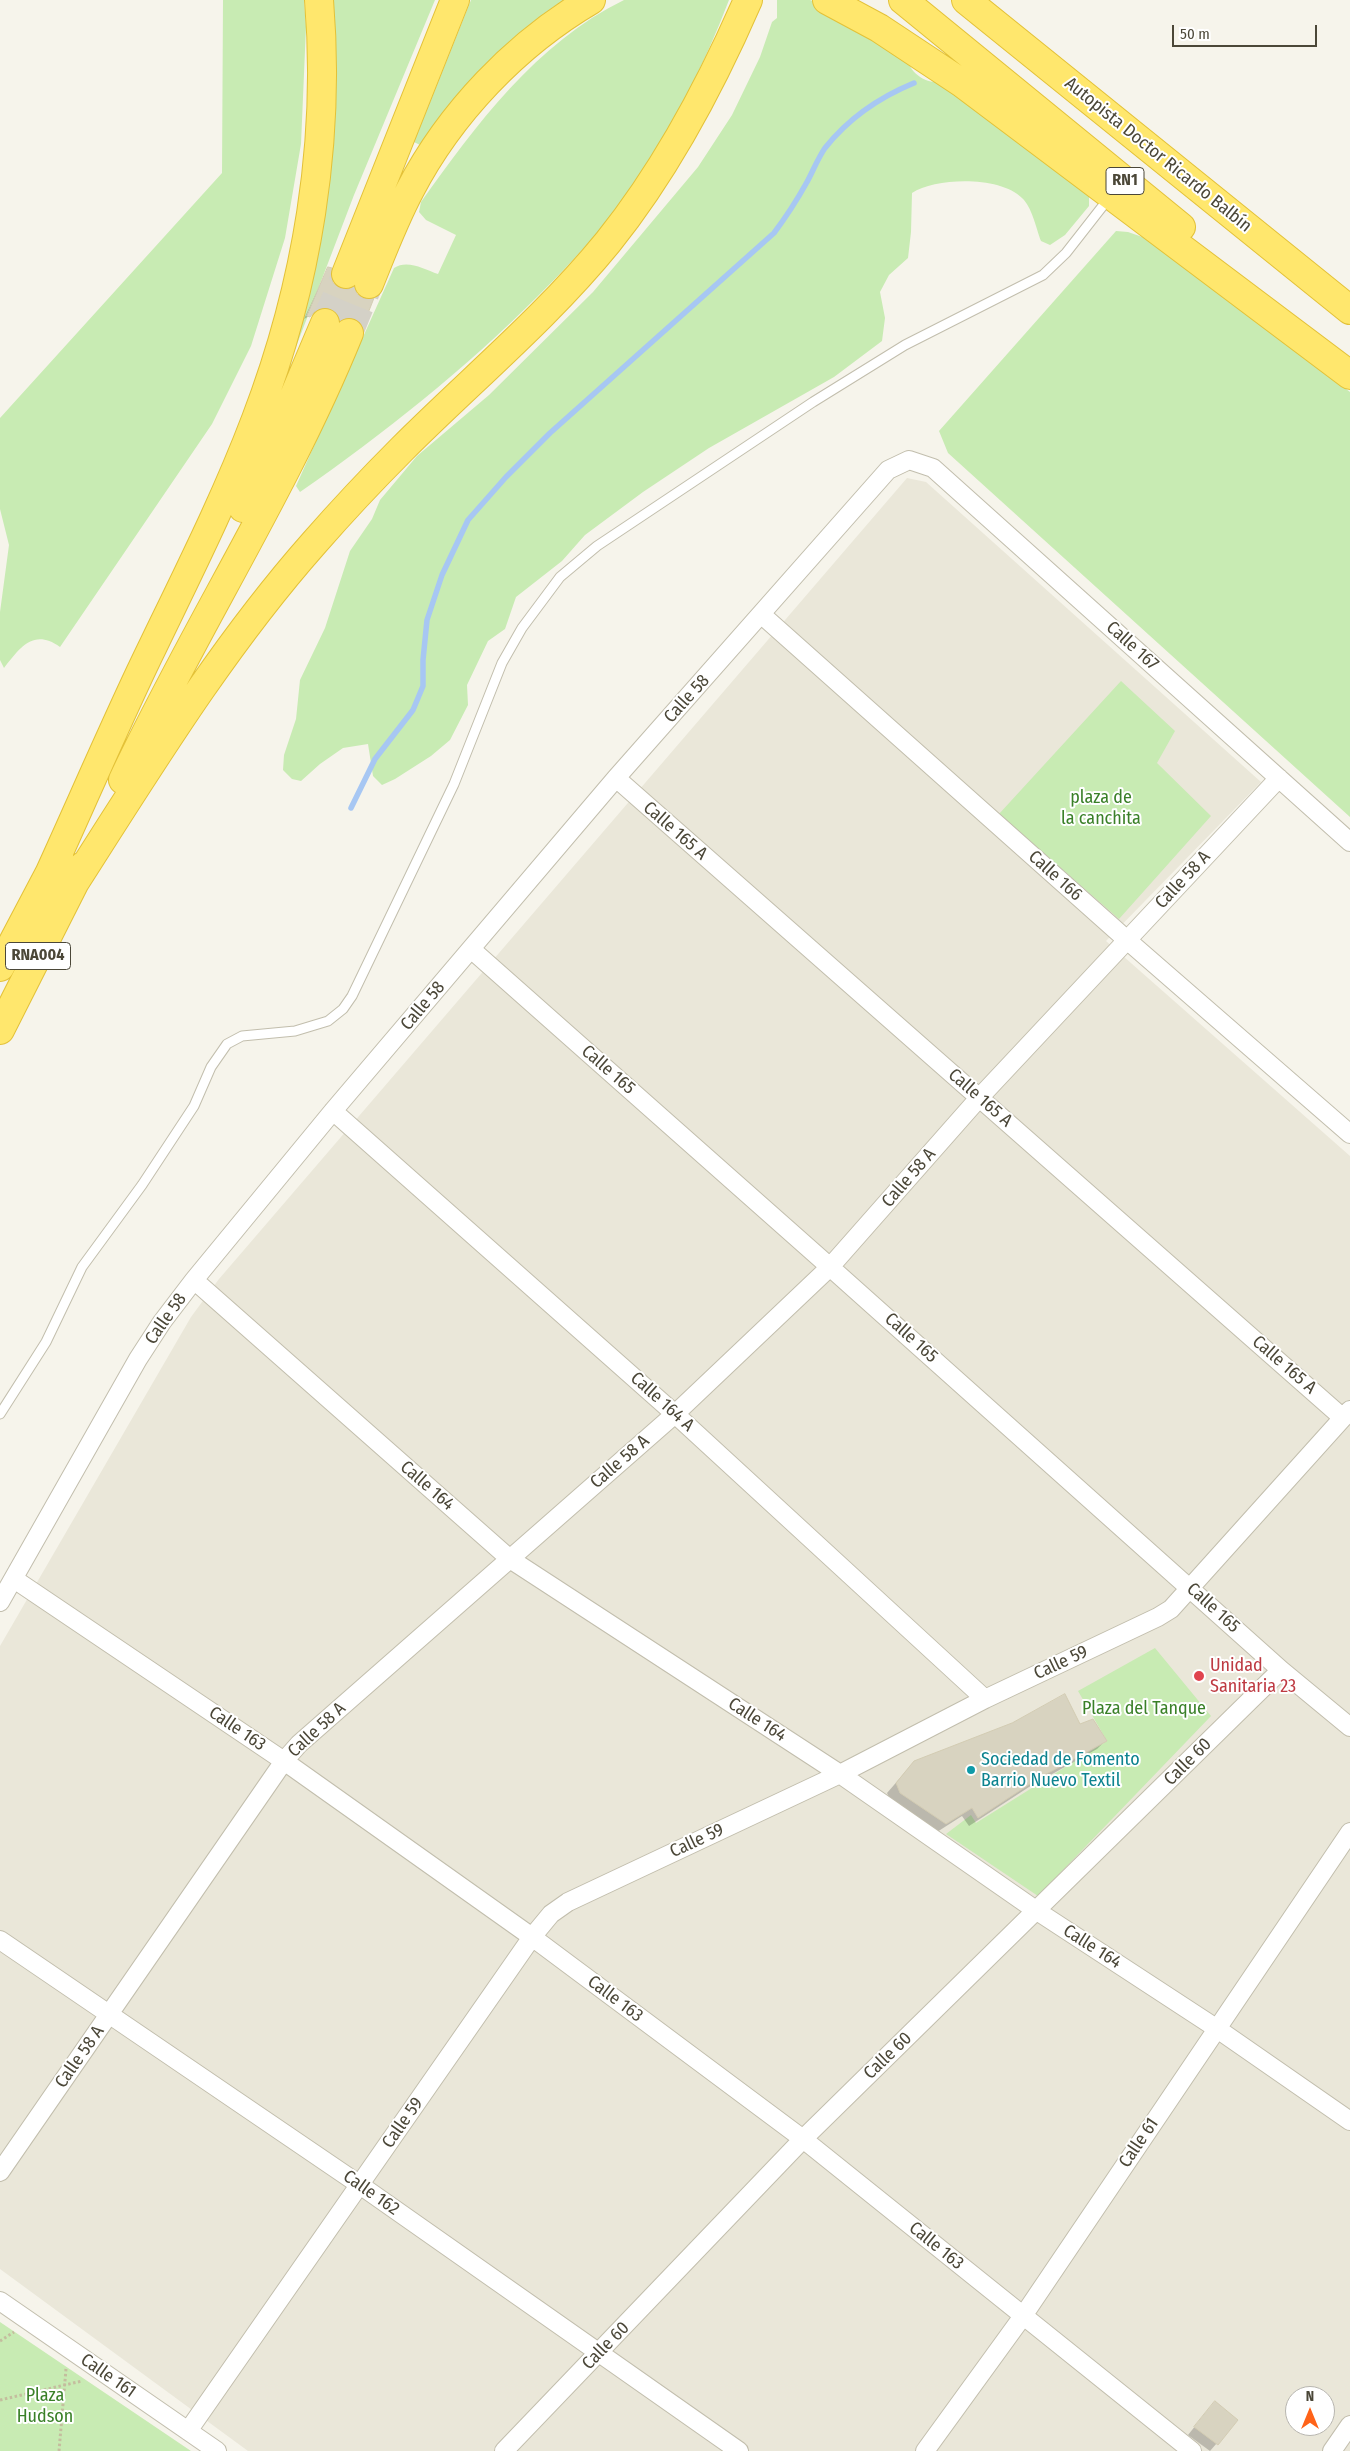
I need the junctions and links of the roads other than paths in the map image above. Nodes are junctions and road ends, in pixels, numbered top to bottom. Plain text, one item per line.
1 (319, 0) edge
2 (455, 0) edge
3 (591, 0) edge
4 (827, 0) edge
5 (903, 0) edge
6 (966, 0) edge
7 (748, 1) edge
8 (1110, 196) junction
9 (1350, 310) edge
10 (1350, 359) edge
11 (1350, 375) edge
12 (909, 460) joint
13 (762, 615) junction
14 (616, 778) junction
15 (1279, 778) junction
16 (1350, 842) edge
17 (50, 872) junction
18 (75, 882) junction
19 (1127, 940) junction
20 (471, 949) junction
21 (0, 967) edge
22 (0, 1030) edge
23 (979, 1098) junction
24 (333, 1112) junction
25 (1350, 1134) edge
26 (830, 1266) junction
27 (194, 1280) junction
28 (0, 1414) edge
29 (675, 1414) junction
30 (1347, 1414) edge
31 (510, 1559) junction
32 (14, 1580) junction
33 (1192, 1588) junction
34 (0, 1602) edge
35 (1281, 1670) junction
36 (985, 1699) junction
37 (1350, 1727) edge
38 (284, 1761) junction
39 (840, 1774) junction
40 (1350, 1832) edge
41 (1037, 1910) junction
42 (532, 1937) junction
43 (0, 1940) edge
44 (110, 2015) junction
45 (1216, 2028) junction
46 (1350, 2121) edge
47 (803, 2139) junction
48 (0, 2172) edge
49 (360, 2185) junction
50 (0, 2301) edge
51 (1023, 2316) junction
52 (598, 2354) junction
53 (1350, 2425) edge
54 (188, 2431) junction
55 (217, 2451) edge
56 (504, 2451) edge
57 (739, 2451) edge
58 (925, 2451) edge
59 (1192, 2451) edge
60 (1332, 2451) edge

1 - 17 highway
2 - 3 highway
4 - 8 highway
5 - 10 highway, RN1
6 - 9 highway, Autopista Doctor Ricardo Balbín / RN1
7 - 18 highway
8 - 11 highway
8 - 28 lane
12 - 13 street, Calle 58
12 - 15 street, Calle 167
13 - 14 street, Calle 58
13 - 19 street, Calle 166
14 - 20 street, Calle 58
14 - 23 street, Calle 165 A
15 - 16 street, Calle 167
15 - 19 street, Calle 58 A
17 - 18 highway
17 - 21 highway, RNA004
18 - 22 highway, RNA004
19 - 23 street, Calle 58 A
19 - 25 street, Calle 166
20 - 24 street, Calle 58
20 - 26 street, Calle 165
23 - 26 street, Calle 58 A
23 - 30 street, Calle 165 A
24 - 27 street, Calle 58
24 - 29 street, Calle 164 A
26 - 29 street, Calle 58 A
26 - 33 street, Calle 165
27 - 31 street, Calle 164
27 - 32 street, Calle 58
29 - 31 street, Calle 58 A
29 - 36 street, Calle 164 A
30 - 33 street, Calle 59
31 - 38 street, Calle 58 A
31 - 39 street, Calle 164
32 - 34 street, Calle 58
32 - 38 street, Calle 163
33 - 35 street, Calle 165
33 - 36 street, Calle 59
35 - 37 street, Calle 165
35 - 41 street, Calle 60
36 - 39 street, Calle 59
38 - 42 street, Calle 163
38 - 44 street, Calle 58 A
39 - 41 street, Calle 164
39 - 42 street, Calle 59
40 - 45 street, Calle 61
41 - 45 street, Calle 164
41 - 47 street, Calle 60
42 - 47 street, Calle 163
42 - 49 street, Calle 59
43 - 44 street, Calle 162
44 - 48 street, Calle 58 A
44 - 49 street, Calle 162
45 - 46 street, Calle 164
45 - 51 street, Calle 61
47 - 51 street, Calle 163
47 - 52 street, Calle 60
49 - 52 street, Calle 162
49 - 54 street, Calle 59
50 - 54 street, Calle 161
51 - 58 street, Calle 61
51 - 59 street, Calle 163
52 - 56 street, Calle 60
52 - 57 street, Calle 162
53 - 60 street
54 - 55 street, Calle 161

